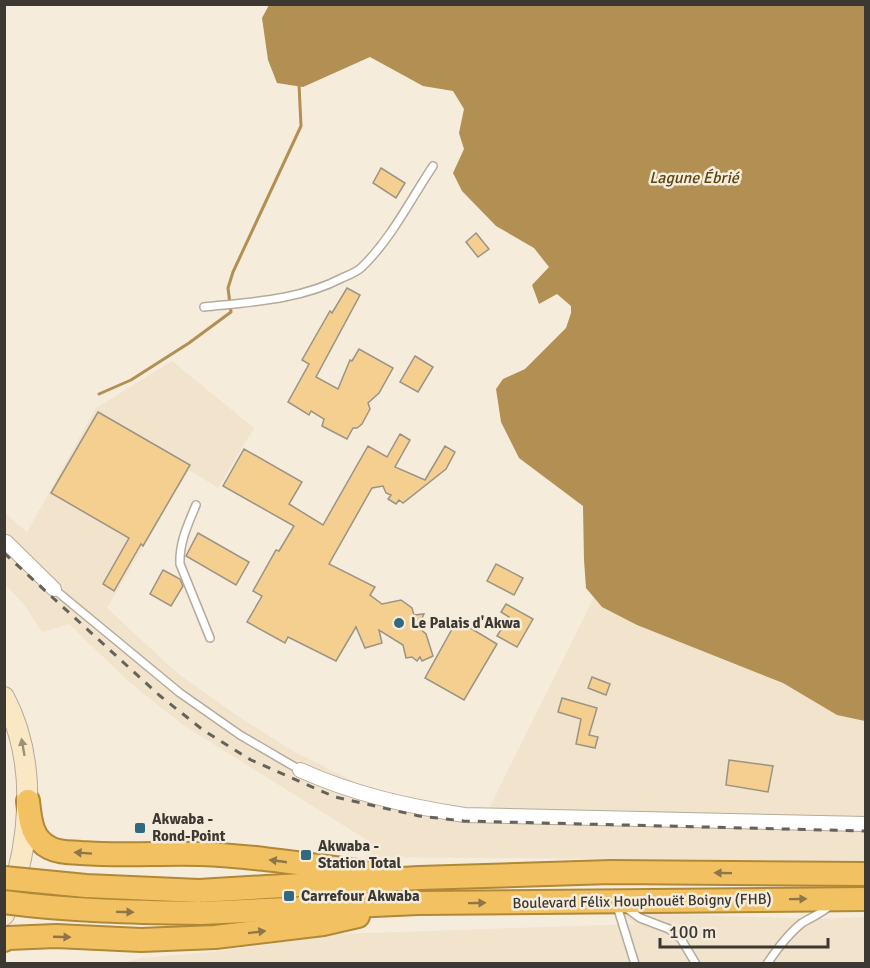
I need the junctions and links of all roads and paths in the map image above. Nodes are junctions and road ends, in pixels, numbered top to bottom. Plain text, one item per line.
1 (433, 166) dead end
2 (204, 307) dead end
3 (196, 505) dead end
4 (6, 542) edge
5 (54, 589) joint
6 (210, 638) dead end
7 (4, 697) edge
8 (300, 770) joint
9 (28, 801) junction
10 (866, 824) edge
11 (866, 874) edge
12 (4, 878) edge
13 (419, 878) junction
14 (837, 899) junction
15 (866, 899) edge
16 (615, 901) junction
17 (4, 902) edge
18 (418, 903) junction
19 (4, 915) edge
20 (4, 940) edge
21 (635, 963) edge
22 (696, 963) edge
23 (768, 963) edge

1 - 2 lane
3 - 6 lane
4 - 5 street
5 - 8 lane
9 -> 7 main road
8 - 10 street
13 -> 9 highway
9 - 19 main road
11 -> 13 highway, Boulevard Félix Houphouët Boigny (FHB)
12 - 13 highway, bridge
14 - 15 highway, Boulevard Félix Houphouët Boigny (FHB)
16 -> 14 highway, Boulevard Félix Houphouët Boigny (FHB)
14 - 23 lane
18 -> 16 highway, Boulevard Félix Houphouët Boigny (FHB)
16 - 21 lane
16 - 22 lane
17 -> 18 highway, bridge
20 -> 18 highway

